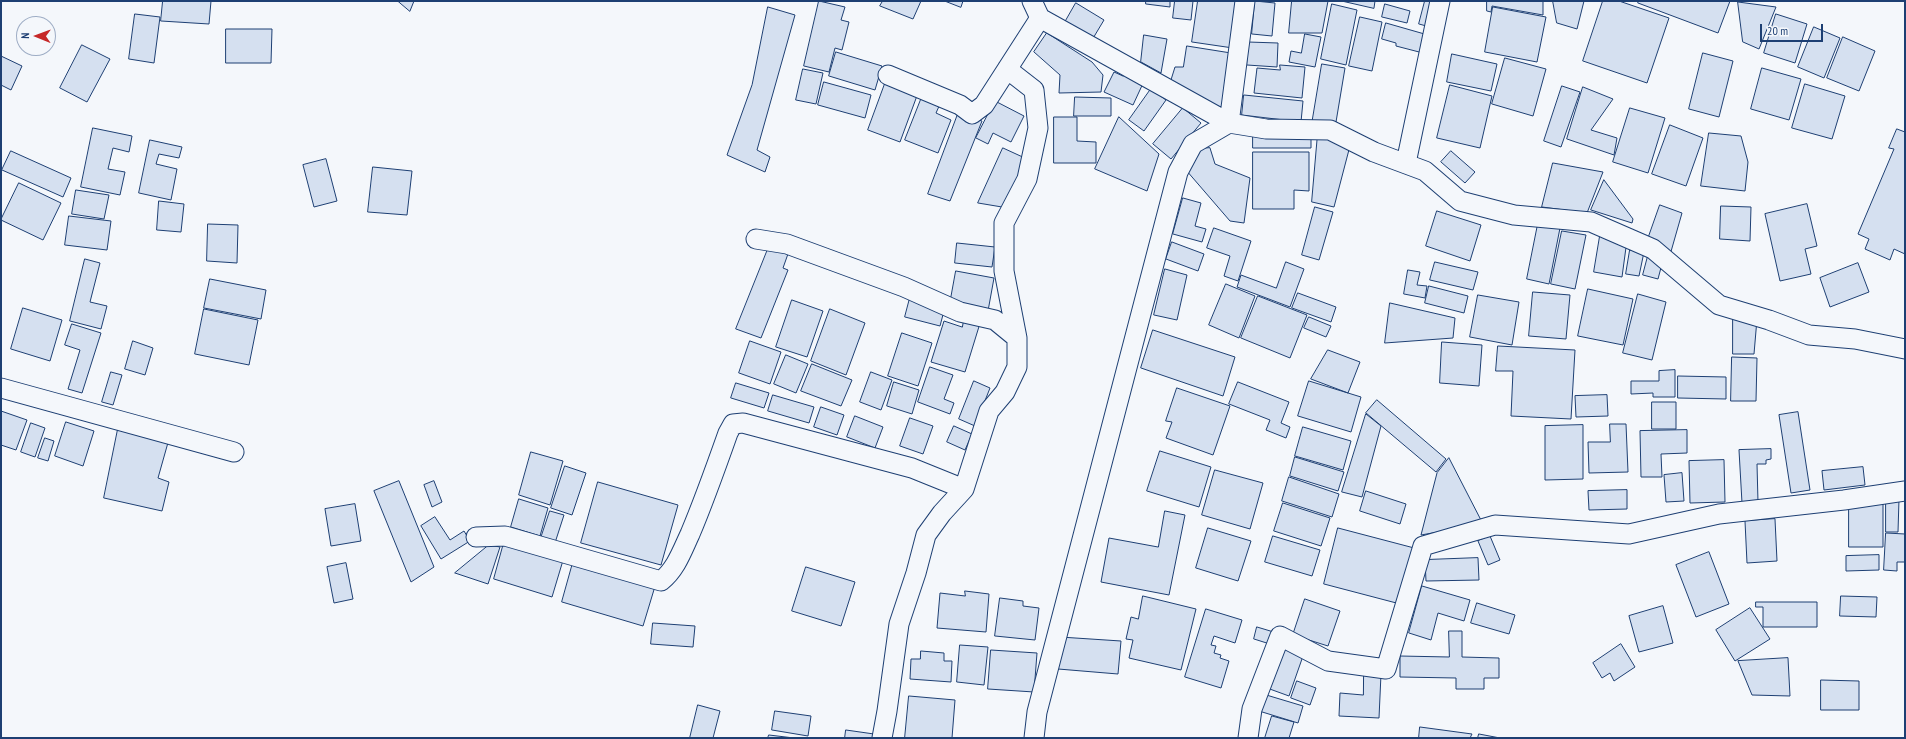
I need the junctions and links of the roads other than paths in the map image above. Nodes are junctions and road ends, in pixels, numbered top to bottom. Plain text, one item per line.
1 (1032, 1) edge
2 (1245, 1) edge
3 (1440, 1) edge
4 (1040, 18) junction
5 (1008, 68) junction
6 (888, 75) dead end
7 (1229, 123) junction
8 (1406, 163) junction
9 (756, 239) dead end
10 (1017, 338) junction
11 (1905, 349) edge
12 (1, 388) edge
13 (234, 452) dead end
14 (964, 489) junction
15 (1905, 491) edge
16 (476, 537) dead end
17 (882, 738) edge
18 (1034, 738) edge
19 (1248, 738) edge

1 - 4 street
2 - 7 street
3 - 8 street
4 - 5 street
4 - 7 street
5 - 6 street
5 - 10 street
7 - 8 street
7 - 18 street
8 - 11 street
9 - 10 street
10 - 14 street
12 - 13 street
14 - 16 street
14 - 17 street
15 - 19 street

